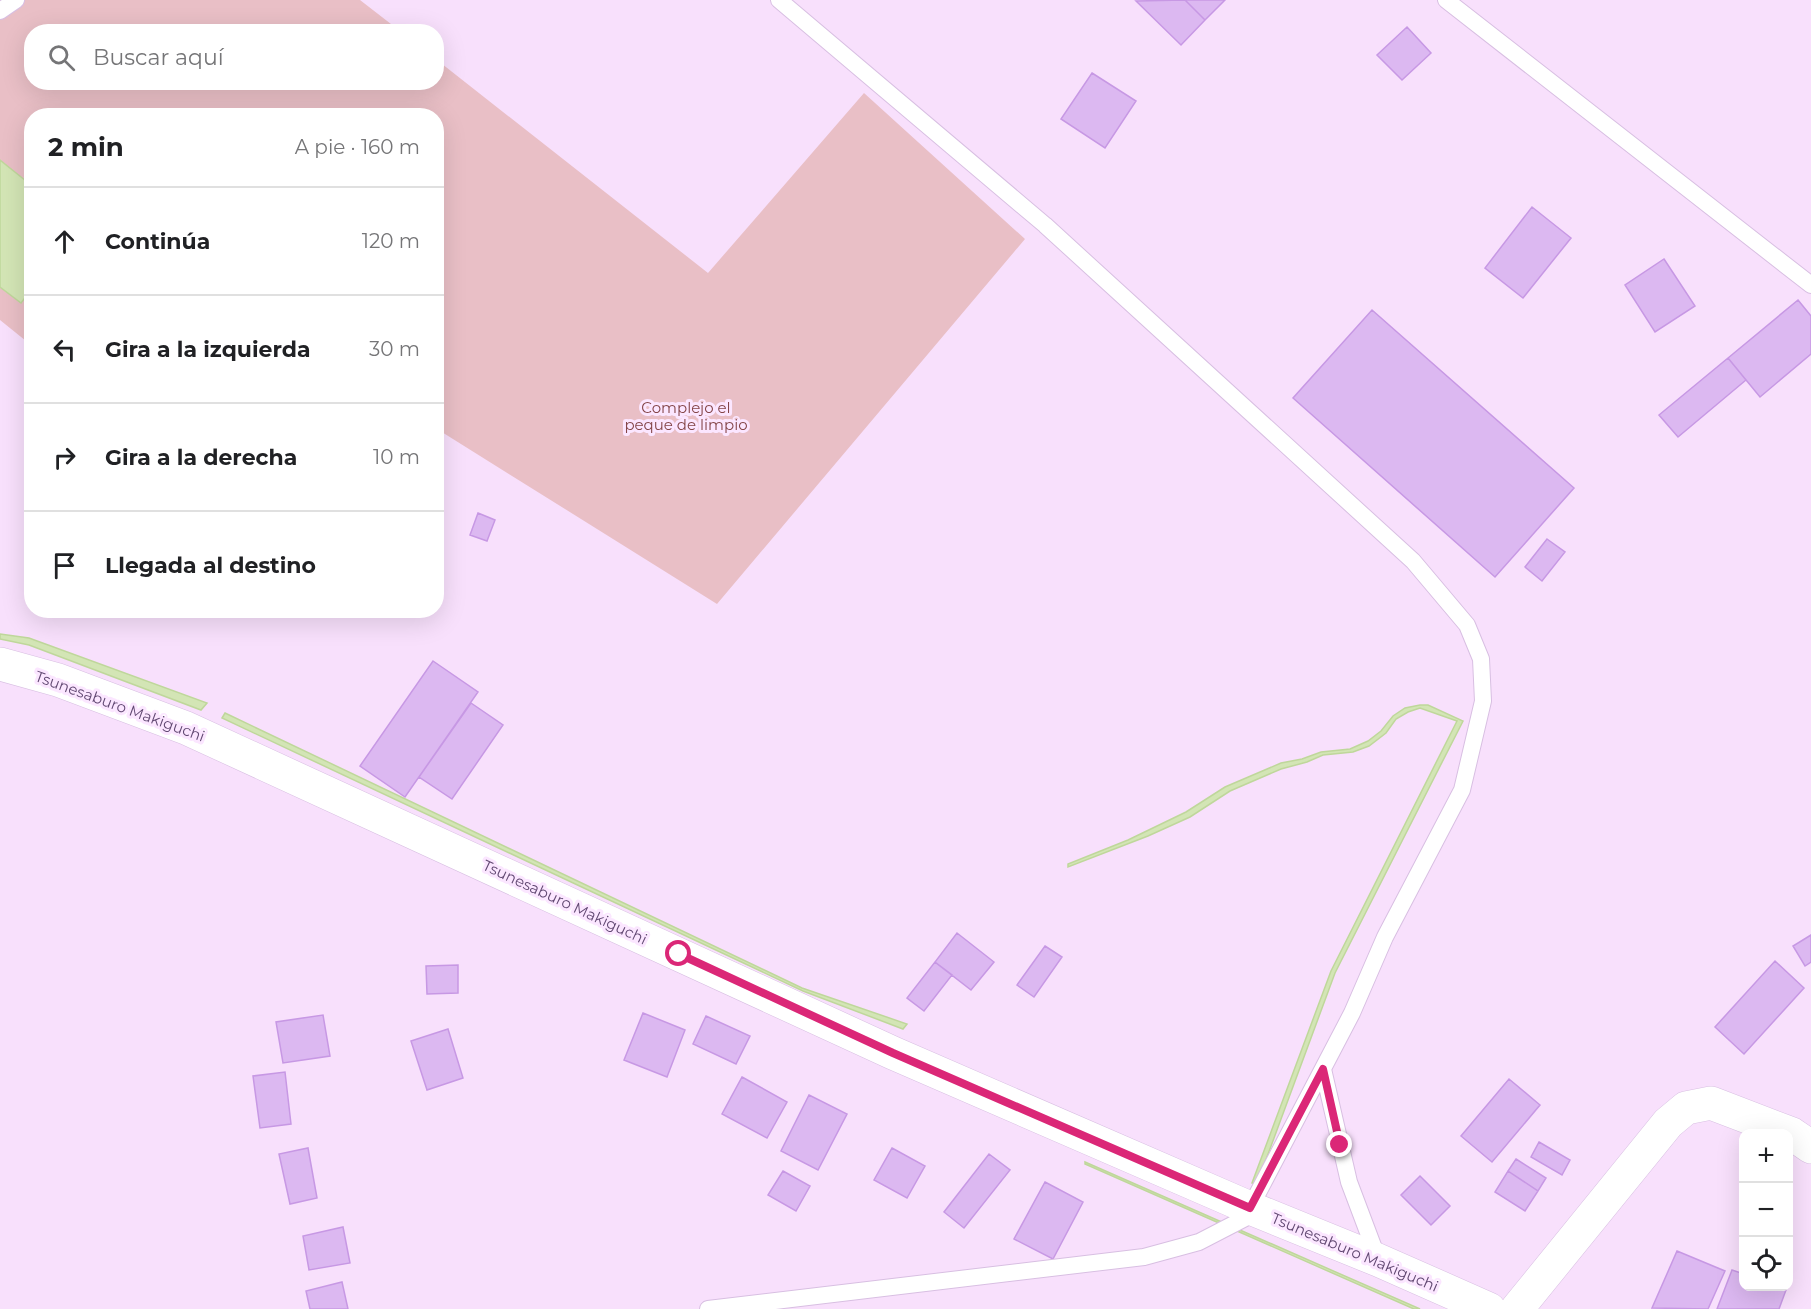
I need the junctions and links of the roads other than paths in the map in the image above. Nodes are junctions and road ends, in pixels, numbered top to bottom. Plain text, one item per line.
1 (16, 0) edge
2 (779, 0) edge
3 (1446, 0) edge
4 (0, 11) edge
5 (1811, 285) edge
6 (0, 664) edge
7 (1323, 1069) junction
8 (1811, 1147) edge
9 (1254, 1210) junction
10 (1378, 1260) junction
11 (708, 1309) edge
12 (1489, 1309) edge
13 (1517, 1309) edge

1 - 4 lane
2 - 7 lane
3 - 5 lane
6 - 9 street, Tsunesaburo Makiguchi
7 - 9 lane
7 - 10 lane
8 - 13 street
9 - 10 street, Tsunesaburo Makiguchi
9 - 11 lane
10 - 12 street, Tsunesaburo Makiguchi

